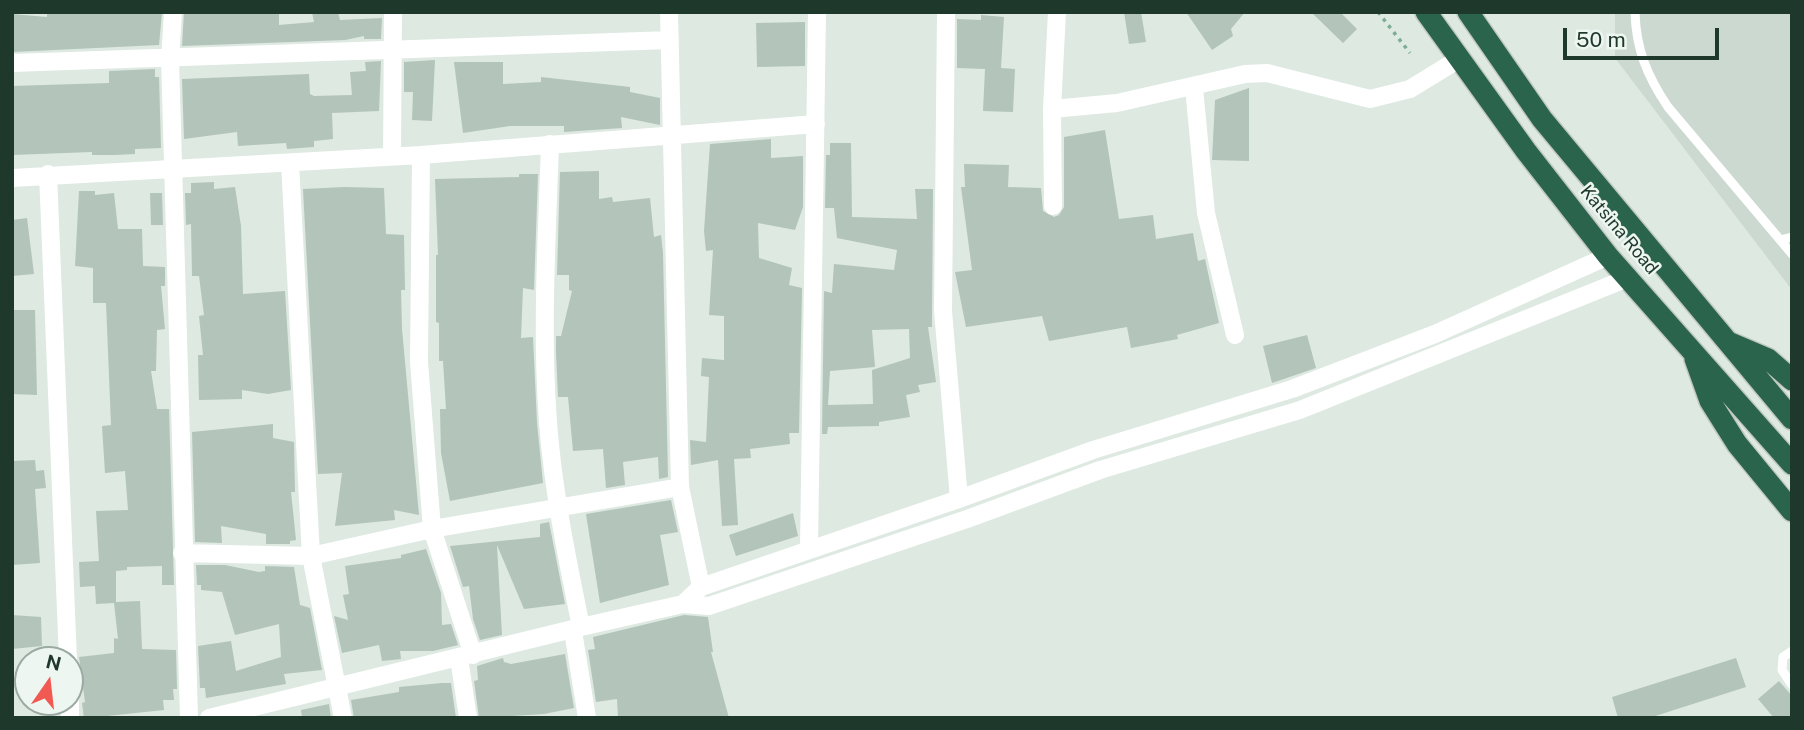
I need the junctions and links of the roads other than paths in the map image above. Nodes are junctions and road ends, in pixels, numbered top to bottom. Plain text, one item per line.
1 (173, 12) edge
2 (393, 12) edge
3 (669, 12) edge
4 (817, 12) edge
5 (946, 12) edge
6 (1057, 12) edge
7 (1426, 12) edge
8 (1468, 12) edge
9 (1635, 12) edge
10 (670, 40) junction
11 (391, 48) junction
12 (170, 59) junction
13 (1459, 59) junction
14 (12, 63) edge
15 (1194, 88) junction
16 (1052, 109) junction
17 (816, 124) junction
18 (674, 135) junction
19 (550, 144) junction
20 (421, 155) junction
21 (392, 156) junction
22 (290, 163) junction
23 (173, 168) junction
24 (48, 174) junction
25 (12, 178) edge
26 (1053, 206) dead end
27 (1792, 237) edge
28 (1780, 240) junction
29 (1792, 254) edge
30 (1608, 256) junction
31 (1628, 278) junction
32 (1235, 335) dead end
33 (1723, 339) junction
34 (1691, 347) junction
35 (1792, 380) edge
36 (1792, 419) edge
37 (1792, 464) edge
38 (680, 486) junction
39 (959, 499) junction
40 (557, 507) junction
41 (1792, 512) edge
42 (432, 529) junction
43 (809, 548) junction
44 (182, 553) junction
45 (312, 556) junction
46 (701, 587) junction
47 (684, 604) junction
48 (577, 629) junction
49 (67, 646) edge
50 (1792, 651) edge
51 (466, 656) junction
52 (1792, 685) edge
53 (339, 687) junction
54 (188, 718) edge
55 (210, 718) edge
56 (343, 718) edge
57 (468, 718) edge
58 (587, 718) edge

1 - 12 street
2 - 11 street
3 - 10 street
4 - 17 street
5 - 39 street
6 - 16 street
7 - 13 highway, Katsina Road
8 - 33 highway, Katsina Road
9 - 28 lane
10 - 11 street
10 - 18 street
11 - 12 street
11 - 21 street
12 - 14 street
12 - 23 street
13 - 15 street
13 - 30 highway, Katsina Road
15 - 16 street
15 - 32 street
16 - 26 street
17 - 18 street
17 - 43 street
18 - 19 street
18 - 38 street
19 - 20 street
19 - 40 street
20 - 21 street
20 - 42 street
21 - 22 street
22 - 23 street
22 - 45 street
23 - 24 street
23 - 44 street
24 - 25 street
24 - 49 street
27 - 28 lane
28 - 29 lane
30 - 31 highway, Katsina Road
30 - 39 street
31 - 34 highway, Katsina Road
31 - 47 street
33 - 35 highway
33 - 36 highway, Katsina Road
34 - 37 highway, Katsina Road
34 - 41 highway
38 - 40 street
38 - 46 street
39 - 43 street
40 - 42 street
40 - 48 street
42 - 45 street
42 - 51 street
43 - 46 street
44 - 45 street
44 - 54 street
45 - 53 street
46 - 47 street
47 - 48 street
48 - 51 street
48 - 58 street
50 - 52 lane
51 - 53 street
51 - 57 street
53 - 55 street
53 - 56 street

